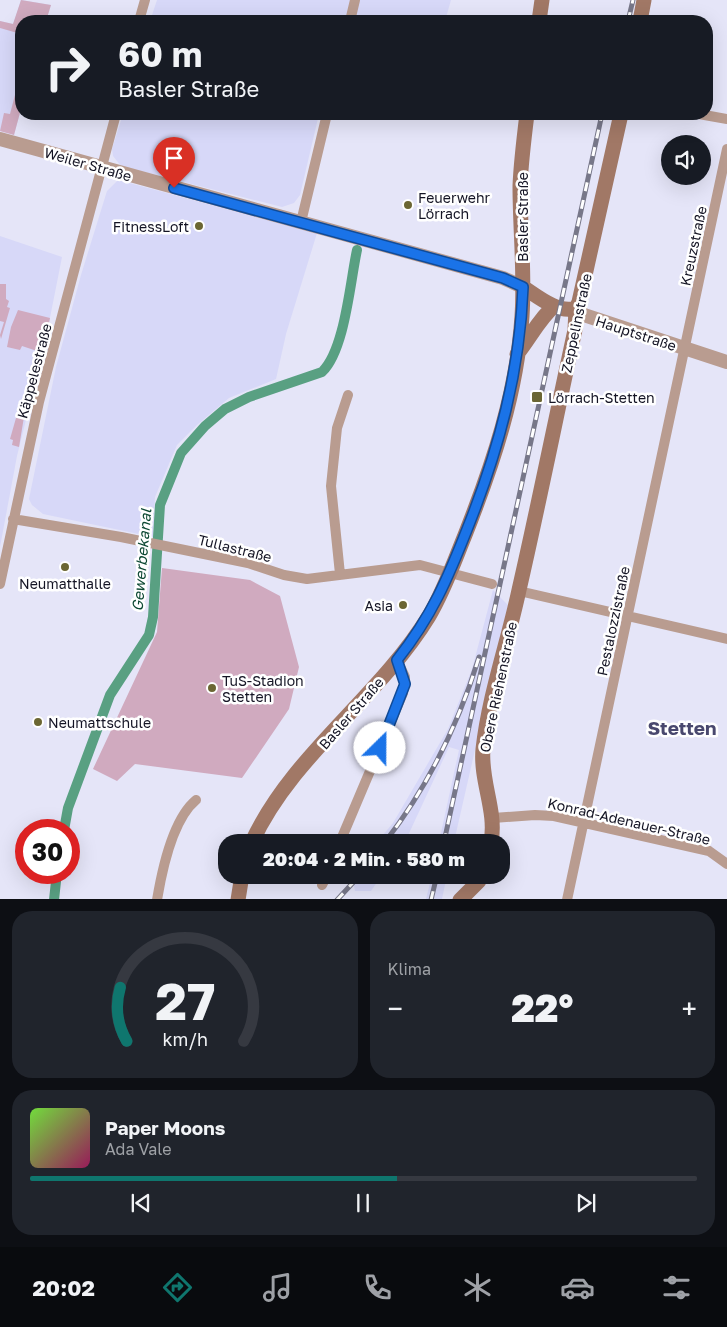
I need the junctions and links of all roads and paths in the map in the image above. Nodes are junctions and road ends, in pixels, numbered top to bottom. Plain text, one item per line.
1 (145, 0) edge
2 (355, 0) edge
3 (542, 0) edge
4 (644, 0) edge
5 (141, 15) edge
6 (351, 15) edge
7 (540, 15) edge
8 (641, 15) edge
9 (713, 116) edge
10 (727, 119) edge
11 (114, 120) edge
12 (326, 120) edge
13 (526, 120) edge
14 (619, 120) edge
15 (0, 139) edge
16 (727, 149) edge
17 (102, 168) junction
18 (301, 222) junction
19 (523, 287) junction
20 (554, 306) junction
21 (576, 308) junction
22 (686, 349) junction
23 (517, 354) junction
24 (727, 362) edge
25 (348, 395) dead end
26 (13, 519) junction
27 (450, 573) junction
28 (340, 574) junction
29 (0, 584) edge
30 (492, 584) dead end
31 (519, 591) junction
32 (629, 615) junction
33 (727, 640) edge
34 (397, 660) junction
35 (196, 800) dead end
36 (493, 818) junction
37 (582, 822) junction
38 (257, 834) edge
39 (343, 834) edge
40 (492, 834) edge
41 (727, 864) edge
42 (241, 884) edge
43 (476, 884) edge
44 (157, 899) edge
45 (238, 899) edge
46 (461, 899) edge
47 (567, 899) edge

1 - 5 street
2 - 6 street
3 - 7 main road
4 - 8 main road
9 - 10 street
11 - 17 street, Käppelestraße
12 - 18 street
13 - 19 main road, Basler Straße
14 - 21 main road, Zeppelinstraße
15 - 17 street, Weiler Straße
16 - 22 street, Kreuzstraße
17 - 18 street, Weiler Straße
17 - 26 street, Käppelestraße
18 - 19 street, Weiler Straße
19 - 20 main road, Hauptstraße
19 - 23 main road, Basler Straße
20 - 21 main road, Hauptstraße
20 - 23 main road
21 - 22 street, Hauptstraße
21 - 31 main road, Zeppelinstraße
22 - 24 street, Hauptstraße
22 - 32 street, Pestalozzistraße
23 - 27 main road, Basler Straße
25 - 28 street
26 - 28 street, Tullastraße
26 - 29 street, Käppelestraße
27 - 28 street, Tullastraße
27 - 30 street, Tullastraße
27 - 34 main road, Basler Straße
31 - 32 street
31 - 36 main road, Obere Riehenstraße
32 - 33 street
32 - 37 street, Pestalozzistraße
34 - 38 main road, Basler Straße
34 - 39 street
35 - 44 street
36 - 37 street, Konrad-Adenauer-Straße
36 - 40 main road, Obere Riehenstraße
37 - 41 street, Konrad-Adenauer-Straße
37 - 47 street, Pestalozzistraße
42 - 45 main road
43 - 46 main road

